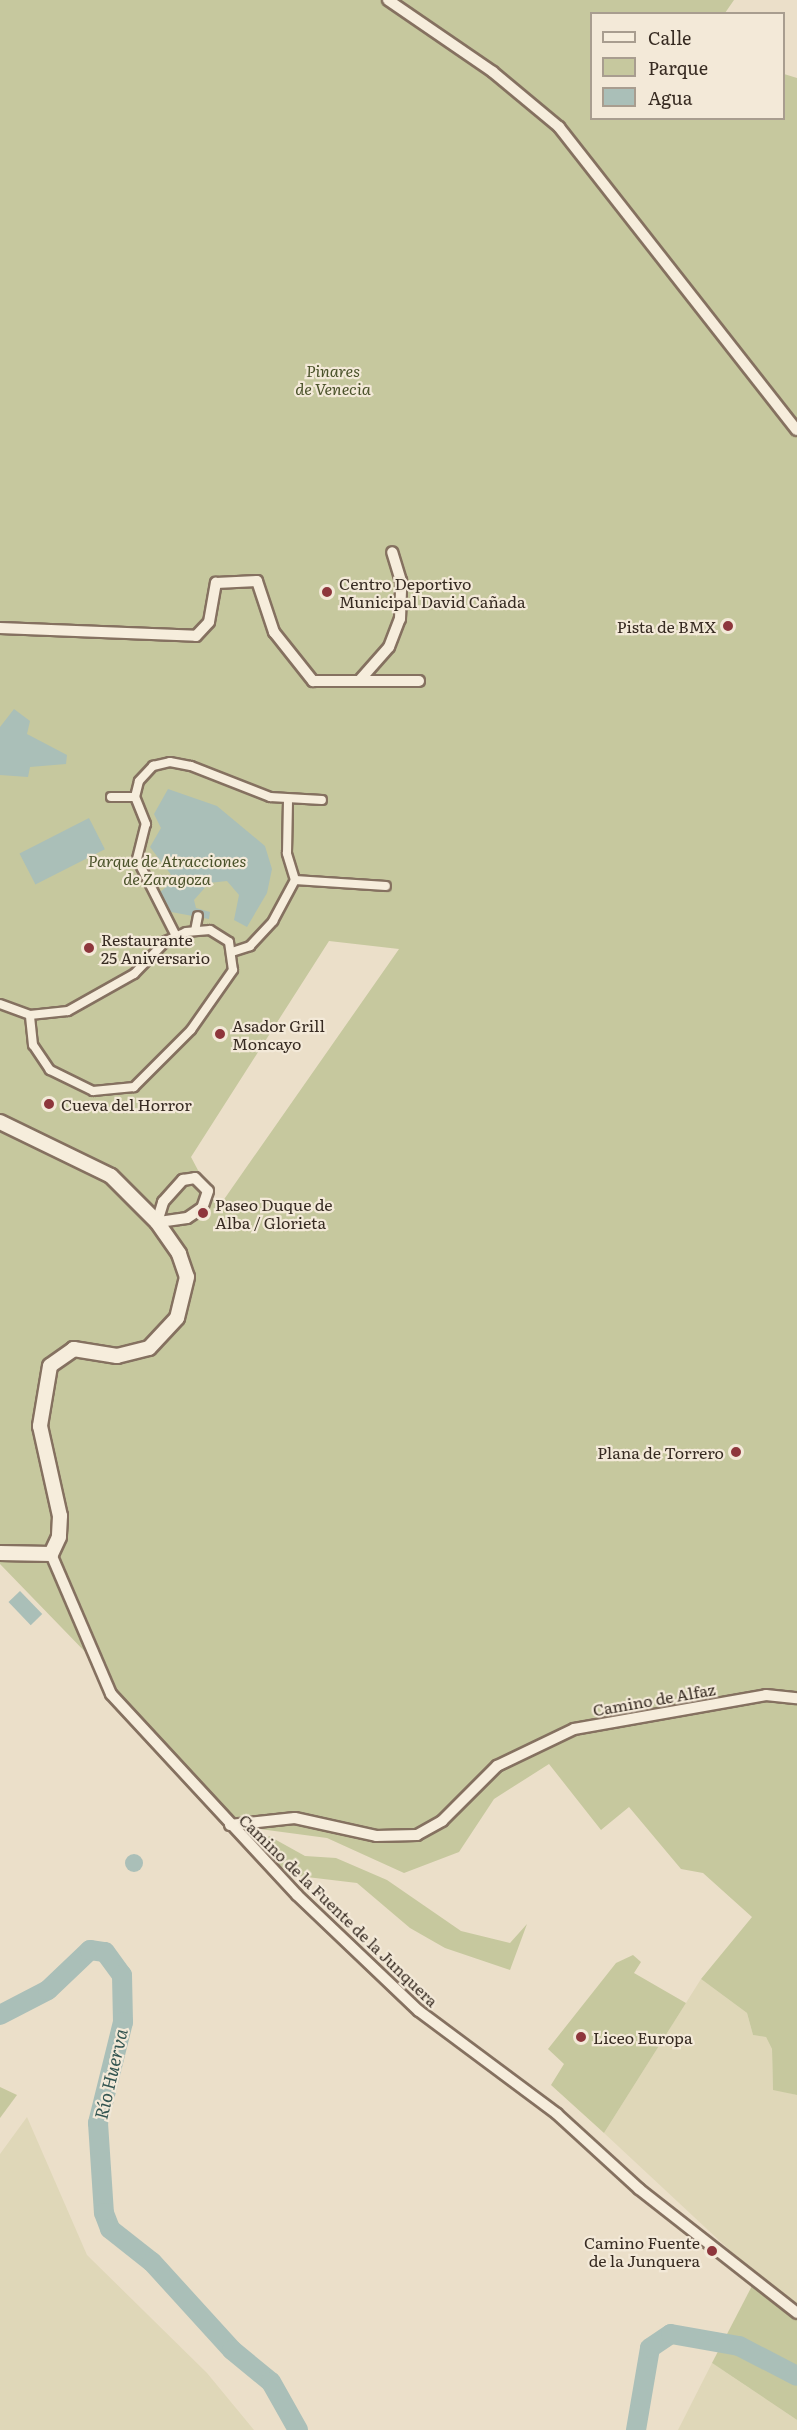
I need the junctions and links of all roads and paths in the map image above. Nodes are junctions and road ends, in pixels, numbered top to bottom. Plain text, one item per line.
1 (388, 0) edge
2 (797, 430) edge
3 (392, 552) dead end
4 (0, 628) edge
5 (359, 681) junction
6 (419, 681) dead end
7 (111, 797) dead end
8 (135, 797) junction
9 (288, 799) junction
10 (322, 800) dead end
11 (295, 880) junction
12 (386, 886) dead end
13 (198, 916) dead end
14 (195, 931) junction
15 (176, 936) junction
16 (232, 952) junction
17 (0, 1004) edge
18 (30, 1015) junction
19 (0, 1122) edge
20 (163, 1202) junction
21 (142, 1205) junction
22 (158, 1222) junction
23 (0, 1553) edge
24 (51, 1554) junction
25 (797, 1698) edge
26 (230, 1825) junction
27 (797, 2313) edge

1 - 2 street
3 - 5 street
4 - 5 street
5 - 6 street
7 - 8 street
8 - 9 street
8 - 15 street
9 - 10 street
9 - 11 street
11 - 12 street
11 - 16 street
13 - 14 street
14 - 15 street
14 - 16 street
15 - 18 street
16 - 18 street
17 - 18 street
19 - 21 street
20 - 21 street
20 - 22 street
20 - 22 street
21 - 22 street
22 - 24 street
23 - 24 street
24 - 26 street, Camino de la Fuente de la Junquera
25 - 26 street, Camino de Alfaz
26 - 27 street, Camino de la Fuente de la Junquera

